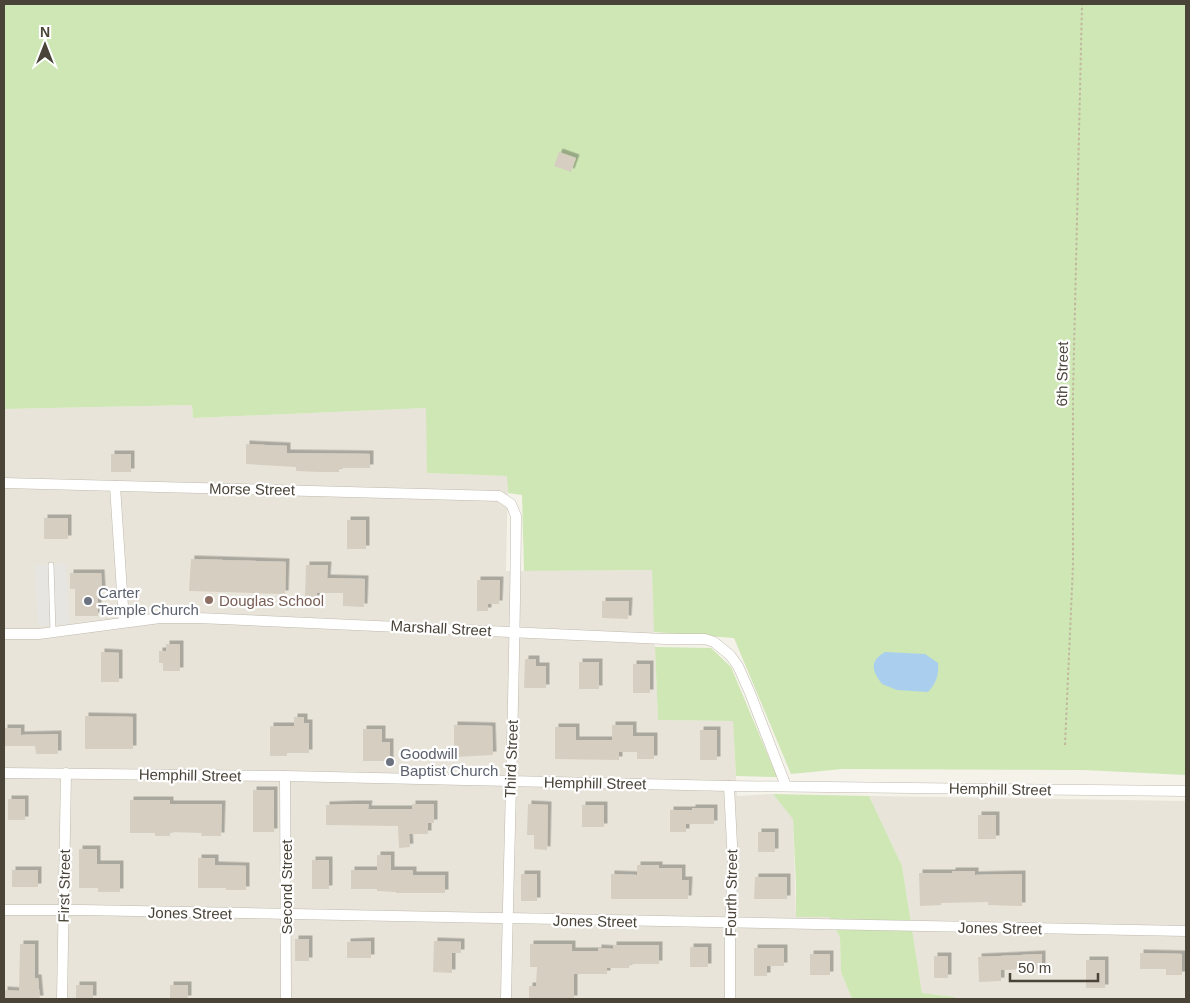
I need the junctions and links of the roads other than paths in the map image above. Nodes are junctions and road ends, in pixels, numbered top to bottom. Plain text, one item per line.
1 (4, 483) edge
2 (115, 486) junction
3 (499, 496) joint
4 (51, 565) dead end
5 (124, 622) junction
6 (53, 632) junction
7 (515, 632) junction
8 (4, 634) edge
9 (4, 773) edge
10 (66, 773) junction
11 (285, 776) junction
12 (510, 781) junction
13 (729, 786) junction
14 (786, 786) junction
15 (1186, 791) edge
16 (4, 910) edge
17 (64, 911) junction
18 (286, 915) junction
19 (508, 919) junction
20 (730, 923) junction
21 (1186, 931) edge
22 (62, 999) edge
23 (286, 999) edge
24 (506, 999) edge
25 (730, 999) edge

1 - 2 street, Morse Street
2 - 3 street, Morse Street
2 - 5 street
3 - 7 street, Third Street
4 - 6 lane
5 - 6 street, Marshall Street
5 - 7 street, Marshall Street
6 - 8 street, Marshall Street
7 - 12 street, Third Street
7 - 14 street, Marshall Street
9 - 10 street, Hemphill Street
10 - 11 street, Hemphill Street
10 - 17 street, First Street
11 - 12 street, Hemphill Street
11 - 18 street, Second Street
12 - 13 street, Hemphill Street
12 - 19 street, Third Street
13 - 14 street, Hemphill Street
13 - 20 street, Fourth Street
14 - 15 street, Hemphill Street
16 - 17 street, Jones Street
17 - 18 street, Jones Street
17 - 22 street, First Street
18 - 19 street, Jones Street
18 - 23 street, Second Street
19 - 20 street, Jones Street
19 - 24 street, Third Street
20 - 21 street, Jones Street
20 - 25 street, Fourth Street

